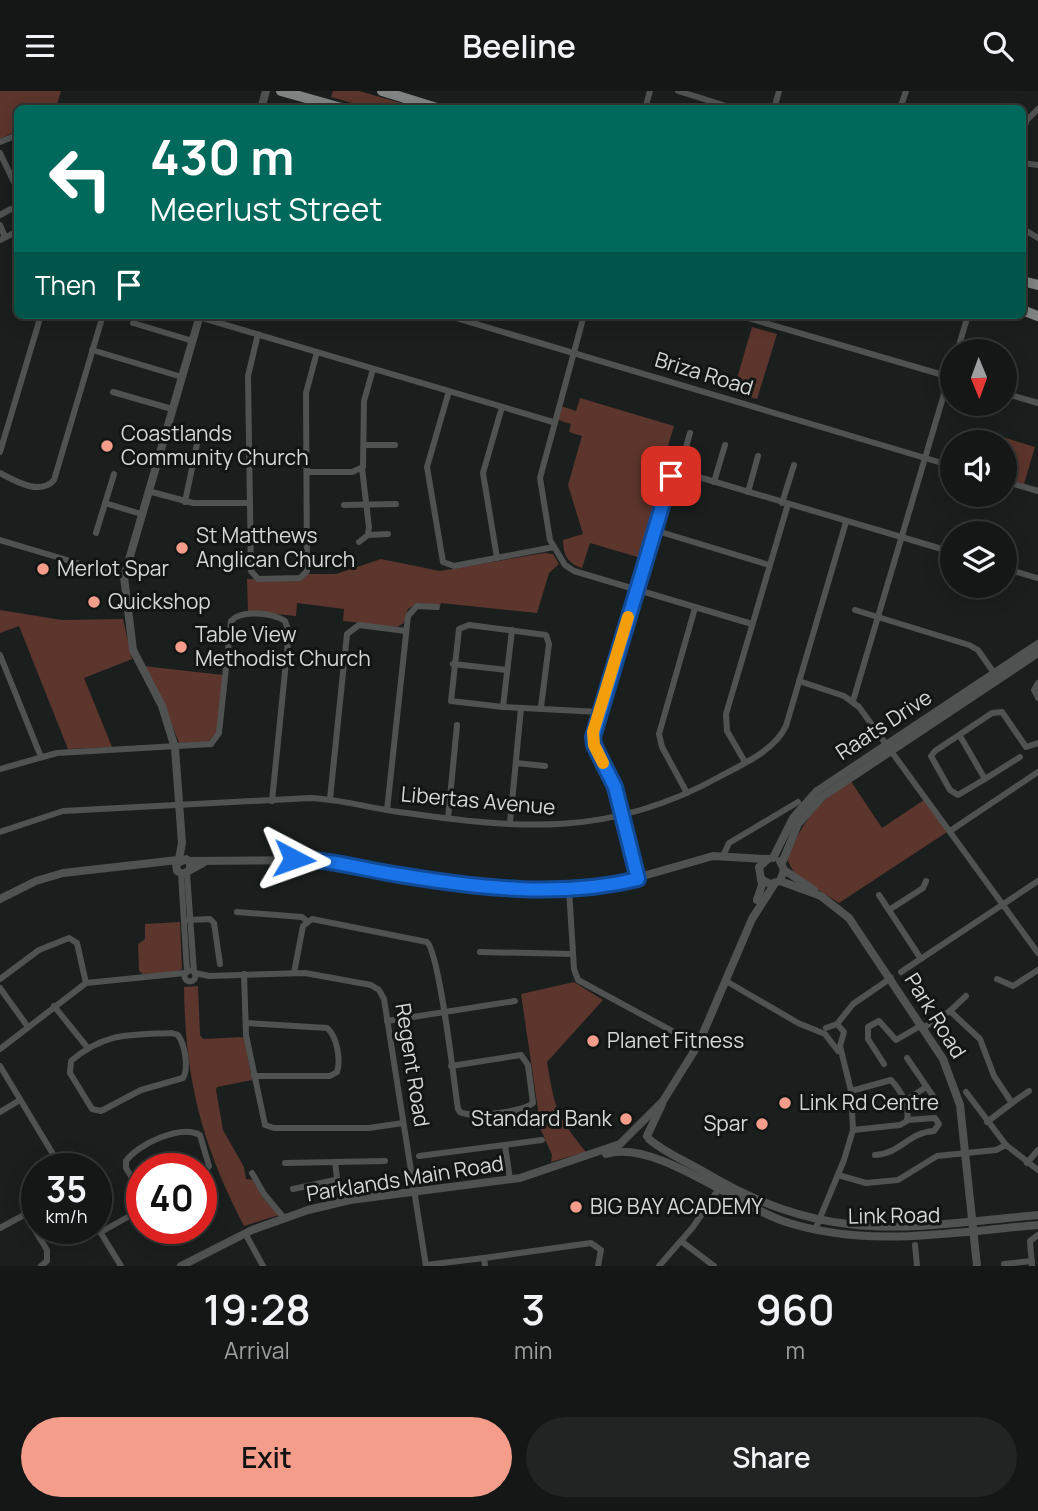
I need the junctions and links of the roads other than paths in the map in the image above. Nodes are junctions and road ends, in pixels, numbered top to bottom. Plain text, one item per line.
1 (281, 91) edge
2 (382, 91) edge
3 (678, 91) edge
4 (331, 105) edge
5 (427, 105) edge
6 (723, 105) edge
7 (1038, 109) edge
8 (1026, 123) edge
9 (0, 153) edge
10 (14, 182) edge
11 (11, 209) dead end
12 (0, 215) edge
13 (0, 225) edge
14 (3, 239) edge
15 (40, 319) edge
16 (102, 319) edge
17 (199, 319) edge
18 (210, 319) edge
19 (459, 319) edge
20 (583, 319) edge
21 (752, 319) edge
22 (967, 319) edge
23 (132, 323) dead end
24 (258, 334) junction
25 (961, 339) edge
26 (192, 341) junction
27 (92, 350) junction
28 (317, 352) junction
29 (573, 353) junction
30 (373, 369) junction
31 (940, 374) edge
32 (182, 377) junction
33 (449, 391) junction
34 (113, 392) dead end
35 (1017, 397) edge
36 (1038, 403) edge
37 (502, 407) junction
38 (172, 409) junction
39 (940, 413) edge
40 (553, 422) junction
41 (690, 433) dead end
42 (198, 439) dead end
43 (364, 445) junction
44 (394, 445) dead end
45 (725, 445) dead end
46 (0, 452) edge
47 (758, 456) dead end
48 (926, 458) junction
49 (940, 462) edge
50 (794, 465) dead end
51 (363, 470) junction
52 (307, 472) junction
53 (0, 473) edge
54 (676, 473) junction
55 (114, 474) dead end
56 (714, 482) junction
57 (1017, 485) edge
58 (148, 491) junction
59 (1038, 491) edge
60 (748, 492) junction
61 (185, 502) junction
62 (105, 503) junction
63 (249, 503) junction
64 (785, 503) junction
65 (396, 504) dead end
66 (344, 505) dead end
67 (366, 505) junction
68 (141, 514) junction
69 (846, 521) junction
70 (654, 530) junction
71 (96, 533) dead end
72 (388, 534) dead end
73 (368, 535) junction
74 (902, 537) junction
75 (0, 540) edge
76 (359, 542) dead end
77 (554, 547) junction
78 (940, 548) edge
79 (497, 558) junction
80 (769, 565) junction
81 (1017, 572) edge
82 (124, 577) junction
83 (1037, 577) edge
84 (636, 590) junction
85 (437, 607) dead end
86 (695, 608) junction
87 (856, 610) dead end
88 (878, 617) junction
89 (752, 624) junction
90 (512, 630) junction
91 (406, 631) junction
92 (1038, 645) edge
93 (1038, 653) edge
94 (0, 655) edge
95 (453, 664) junction
96 (508, 670) junction
97 (994, 673) junction
98 (799, 681) junction
99 (1038, 683) edge
100 (1038, 698) edge
101 (853, 701) junction
102 (503, 707) junction
103 (541, 707) junction
104 (521, 708) junction
105 (600, 712) junction
106 (457, 725) dead end
107 (960, 736) junction
108 (1038, 743) edge
109 (888, 747) junction
110 (175, 748) junction
111 (41, 757) junction
112 (1020, 757) dead end
113 (745, 762) junction
114 (516, 763) junction
115 (545, 766) dead end
116 (0, 769) edge
117 (1038, 772) edge
118 (985, 779) junction
119 (687, 793) junction
120 (330, 799) junction
121 (272, 801) junction
122 (798, 802) dead end
123 (180, 806) junction
124 (387, 810) junction
125 (448, 818) junction
126 (622, 818) junction
127 (510, 823) junction
128 (950, 831) junction
129 (0, 832) edge
130 (723, 856) junction
131 (744, 859) junction
132 (770, 859) junction
133 (183, 866) junction
134 (783, 867) junction
135 (760, 876) junction
136 (638, 879) junction
137 (926, 881) dead end
138 (1038, 881) edge
139 (778, 882) junction
140 (569, 889) junction
141 (821, 895) junction
142 (879, 895) dead end
143 (0, 899) edge
144 (1004, 904) junction
145 (889, 910) junction
146 (237, 912) dead end
147 (752, 919) junction
148 (187, 920) junction
149 (307, 921) junction
150 (480, 952) dead end
151 (1038, 953) edge
152 (572, 954) junction
153 (921, 959) junction
154 (220, 964) dead end
155 (1038, 970) edge
156 (294, 972) junction
157 (901, 972) dead end
158 (244, 974) junction
159 (190, 975) junction
160 (891, 978) junction
161 (0, 979) edge
162 (997, 979) dead end
163 (726, 981) junction
164 (86, 983) junction
165 (0, 989) edge
166 (965, 996) dead end
167 (515, 1001) dead end
168 (54, 1006) junction
169 (786, 1007) dead end
170 (950, 1011) junction
171 (443, 1013) junction
172 (782, 1014) junction
173 (803, 1017) dead end
174 (387, 1021) junction
175 (246, 1023) junction
176 (800, 1024) junction
177 (839, 1025) junction
178 (923, 1026) junction
179 (27, 1027) junction
180 (825, 1031) junction
181 (837, 1042) junction
182 (698, 1045) junction
183 (87, 1047) junction
184 (0, 1049) edge
185 (907, 1058) dead end
186 (884, 1064) dead end
187 (0, 1066) edge
188 (451, 1066) junction
189 (254, 1076) junction
190 (926, 1087) junction
191 (851, 1091) junction
192 (1029, 1091) dead end
193 (966, 1092) dead end
194 (935, 1099) dead end
195 (20, 1100) junction
196 (905, 1101) junction
197 (662, 1102) junction
198 (1012, 1103) junction
199 (0, 1112) edge
200 (907, 1120) junction
201 (987, 1122) junction
202 (403, 1123) junction
203 (853, 1130) junction
204 (634, 1131) junction
205 (648, 1137) junction
206 (625, 1139) junction
207 (542, 1140) dead end
208 (505, 1145) junction
209 (1006, 1145) junction
210 (1038, 1150) edge
211 (965, 1152) junction
212 (52, 1153) edge
213 (138, 1153) edge
214 (205, 1153) edge
215 (631, 1153) junction
216 (642, 1154) junction
217 (875, 1155) dead end
218 (419, 1156) dead end
219 (385, 1161) dead end
220 (335, 1162) junction
221 (285, 1163) dead end
222 (1027, 1163) junction
223 (559, 1166) junction
224 (1038, 1170) edge
225 (252, 1173) dead end
226 (838, 1175) junction
227 (335, 1180) junction
228 (510, 1180) junction
229 (720, 1186) junction
230 (293, 1189) dead end
231 (415, 1193) junction
232 (340, 1202) junction
233 (1038, 1215) edge
234 (21, 1216) edge
235 (284, 1218) junction
236 (816, 1225) junction
237 (1038, 1225) edge
238 (972, 1226) junction
239 (0, 1228) edge
240 (245, 1233) junction
241 (1038, 1234) edge
242 (681, 1241) junction
243 (43, 1244) edge
244 (107, 1244) edge
245 (915, 1245) dead end
246 (484, 1258) junction
247 (1004, 1264) edge
248 (1032, 1264) edge
249 (426, 1265) edge
250 (41, 1266) edge
251 (121, 1266) edge
252 (181, 1266) edge
253 (263, 1266) edge
254 (485, 1266) edge
255 (598, 1266) edge
256 (659, 1266) edge
257 (714, 1266) edge
258 (917, 1266) edge
259 (977, 1266) edge

1 - 4 main road
2 - 5 main road
3 - 6 street
7 - 8 street
9 - 10 street
11 - 12 street
13 - 14 street
15 - 46 street
16 - 27 street
17 - 26 street
18 - 24 street
19 - 29 street, Briza Road
20 - 29 street
21 - 31 street
22 - 25 street
23 - 26 street
24 - 28 street
24 - 63 street
26 - 32 street
27 - 32 street
27 - 53 street
28 - 30 street
28 - 52 street
29 - 40 street
29 - 48 street, Briza Road
30 - 33 street
30 - 43 street
32 - 38 street
33 - 37 street
33 - 79 street
34 - 38 street
35 - 36 street
37 - 40 street
37 - 79 street
38 - 58 street
39 - 48 street
40 - 77 street
41 - 54 street
42 - 61 street
43 - 44 street
43 - 51 street
45 - 56 street
47 - 60 street
48 - 49 street, Briza Road
48 - 74 street
50 - 64 street
51 - 52 street
51 - 67 street
52 - 63 street
54 - 56 street
54 - 70 street
55 - 62 street
56 - 60 street
57 - 59 street
58 - 61 street
58 - 68 street
60 - 64 street
61 - 63 street
62 - 68 street
62 - 71 street
64 - 69 street
64 - 80 street
65 - 67 street
66 - 67 street
67 - 73 street
68 - 82 street
69 - 74 street
69 - 98 street, Libertas Avenue
70 - 80 street
70 - 84 street
72 - 73 street
73 - 76 street
74 - 78 street
74 - 88 street
75 - 82 street
77 - 79 street
77 - 84 street
80 - 89 street
81 - 83 street
82 - 110 street
84 - 86 street
84 - 105 street
85 - 91 street
86 - 89 street
86 - 119 street
87 - 88 street
88 - 97 street
88 - 101 street
89 - 113 street
90 - 95 street
90 - 96 street
90 - 103 street
91 - 120 street
91 - 124 street
92 - 97 street, Raats Drive
93 - 109 street, Raats Drive
94 - 111 street
95 - 96 street
95 - 102 street
96 - 102 street
97 - 109 street, Raats Drive
98 - 101 street
98 - 113 street, Libertas Avenue
99 - 100 street
101 - 109 street
102 - 104 street
103 - 104 street
103 - 105 street
104 - 114 street
105 - 126 street
106 - 125 street
107 - 108 street
107 - 118 street
107 - 118 street
109 - 128 street
109 - 132 street, Raats Drive
109 - 134 street, Raats Drive
110 - 111 street
110 - 121 street
110 - 123 street
111 - 116 street
112 - 118 street
113 - 119 street, Libertas Avenue
114 - 115 street
114 - 127 street
117 - 128 street
119 - 126 street, Libertas Avenue
120 - 121 street, Libertas Avenue
120 - 124 street, Libertas Avenue
121 - 123 street, Libertas Avenue
122 - 130 street
123 - 129 street, Libertas Avenue
123 - 133 street
124 - 125 street, Libertas Avenue
125 - 127 street, Libertas Avenue
126 - 127 street, Libertas Avenue
126 - 136 street
128 - 144 street
130 - 131 street
130 - 136 street
131 - 132 street
131 - 135 street
132 - 134 street, Park Road
132 - 135 street, Raats Drive
133 - 140 street
133 - 143 street
133 - 148 street
134 - 139 street, Raats Drive
134 - 141 street, Park Road
135 - 139 street, Park Road
135 - 147 street
136 - 140 street
137 - 145 street
138 - 144 street
139 - 141 street, Park Road
139 - 147 street
140 - 152 street
141 - 160 street, Park Road
142 - 145 street
144 - 151 street
144 - 153 street
145 - 153 street
146 - 149 street
147 - 163 street
148 - 154 street
148 - 159 street
149 - 156 street
149 - 171 street
150 - 152 street
152 - 182 street
153 - 157 street
155 - 162 street
156 - 158 street, Regent Road
156 - 174 street, Regent Road
158 - 159 street, Regent Road
158 - 175 street
159 - 164 street, Regent Road
160 - 177 street
160 - 178 street, Park Road
161 - 164 street
163 - 172 street
163 - 182 street
164 - 168 street
165 - 179 street
166 - 170 street
167 - 171 street
168 - 179 street
168 - 183 street
169 - 172 street
170 - 178 street
170 - 198 street
171 - 174 street
171 - 188 street
172 - 176 street
173 - 176 street
174 - 202 street, Regent Road
175 - 189 street
175 - 189 street
176 - 180 street
177 - 180 street
177 - 181 street
178 - 186 street
178 - 211 street, Park Road
179 - 184 street
180 - 181 street
181 - 191 street
182 - 197 street
183 - 183 street
185 - 190 street
187 - 195 street
188 - 188 street
189 - 202 street
190 - 194 street
190 - 196 street
191 - 196 street
191 - 203 street
192 - 198 street
193 - 201 street
195 - 199 street
195 - 212 street
196 - 200 street
197 - 204 street
197 - 205 street
198 - 201 street
200 - 203 street
200 - 217 street
201 - 209 street
202 - 231 street, Regent Road
203 - 226 street
204 - 205 street
204 - 206 street
205 - 216 street
205 - 229 street, Link Road
206 - 215 street
206 - 223 street, Parklands Main Road
207 - 208 street
208 - 218 street
208 - 228 street
209 - 211 street
209 - 222 street
210 - 222 street
211 - 226 street
211 - 238 street, Park Road
213 - 214 street
215 - 216 street
215 - 223 street, Parklands Main Road
216 - 229 street, Link Road
219 - 220 street
220 - 221 street
220 - 227 street
222 - 224 street
223 - 228 street, Parklands Main Road
225 - 235 street
226 - 236 street
227 - 230 street
227 - 232 street
228 - 231 street, Parklands Main Road
229 - 236 street, Link Road
229 - 242 street
231 - 232 street, Parklands Main Road
231 - 249 street, Regent Road
232 - 235 street, Parklands Main Road
233 - 238 street, Link Road
234 - 239 street
235 - 240 street, Parklands Main Road
236 - 238 street, Link Road
237 - 238 street, Link Road
238 - 259 street, Park Road
240 - 252 street, Parklands Main Road
240 - 253 street
241 - 248 street
242 - 256 street
242 - 257 street
243 - 250 street
244 - 251 street
245 - 258 street
246 - 249 street
246 - 254 street
246 - 255 street
247 - 248 street

